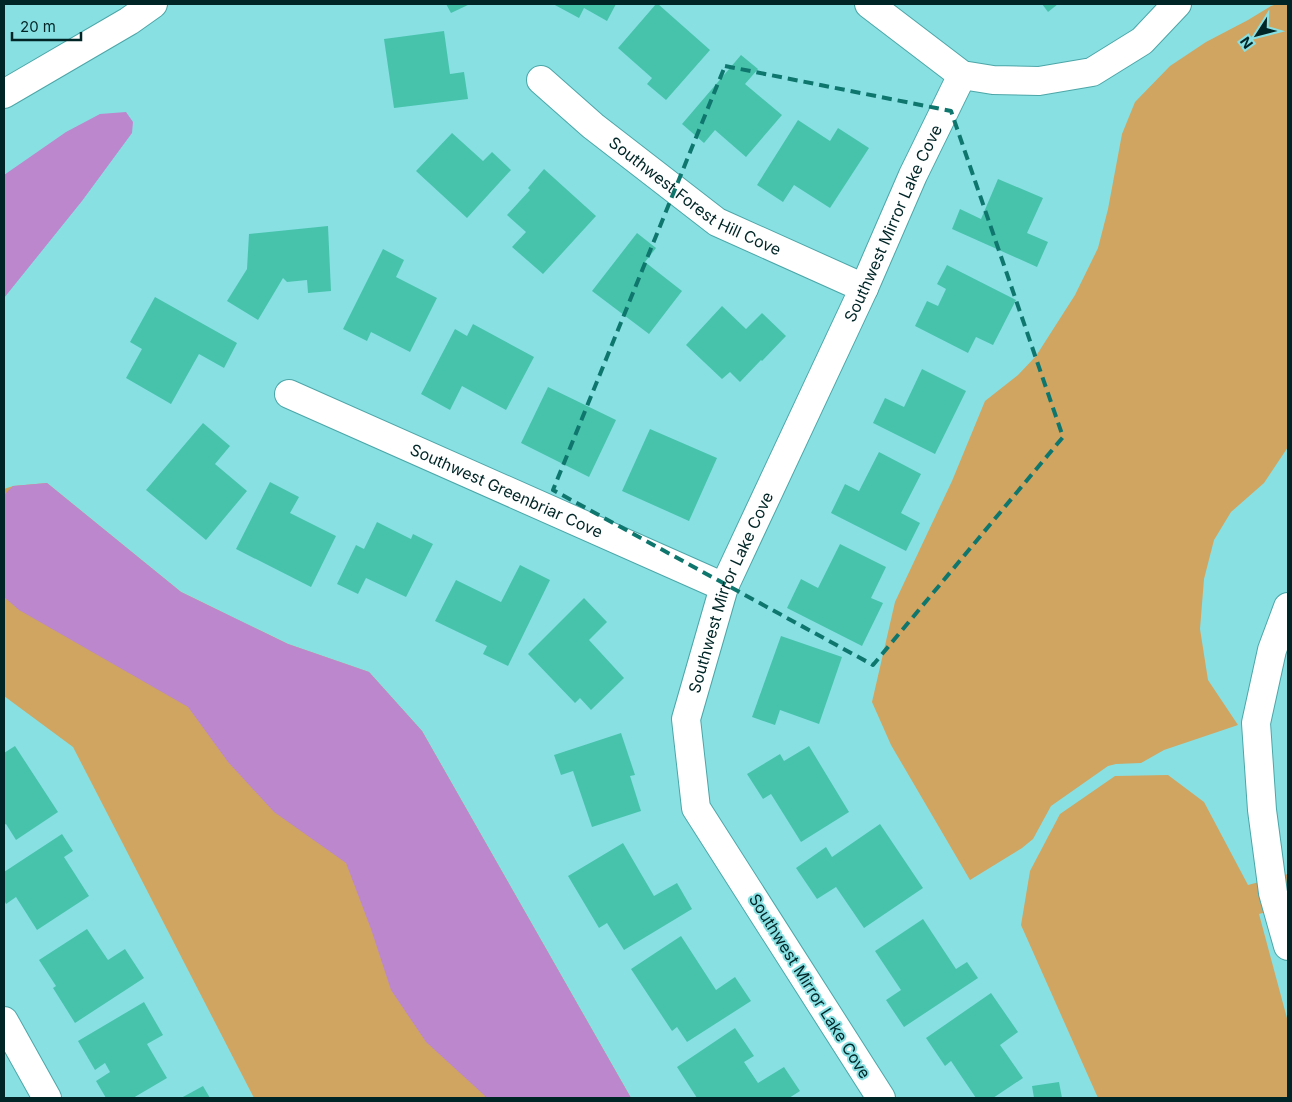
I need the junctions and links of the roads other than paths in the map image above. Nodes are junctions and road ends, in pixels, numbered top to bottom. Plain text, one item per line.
1 (154, 4) edge
2 (869, 4) edge
3 (1177, 4) edge
4 (962, 75) junction
5 (541, 80) dead end
6 (4, 94) edge
7 (864, 288) junction
8 (289, 394) dead end
9 (724, 588) junction
10 (1288, 608) edge
11 (1288, 946) edge
12 (4, 1021) edge
13 (47, 1098) edge
14 (881, 1098) edge

1 - 6 street
2 - 4 street
3 - 4 street
4 - 7 street, Southwest Mirror Lake Cove
5 - 7 street, Southwest Forest Hill Cove
7 - 9 street, Southwest Mirror Lake Cove
8 - 9 street, Southwest Greenbriar Cove
9 - 14 street, Southwest Mirror Lake Cove
10 - 11 street
12 - 13 street

